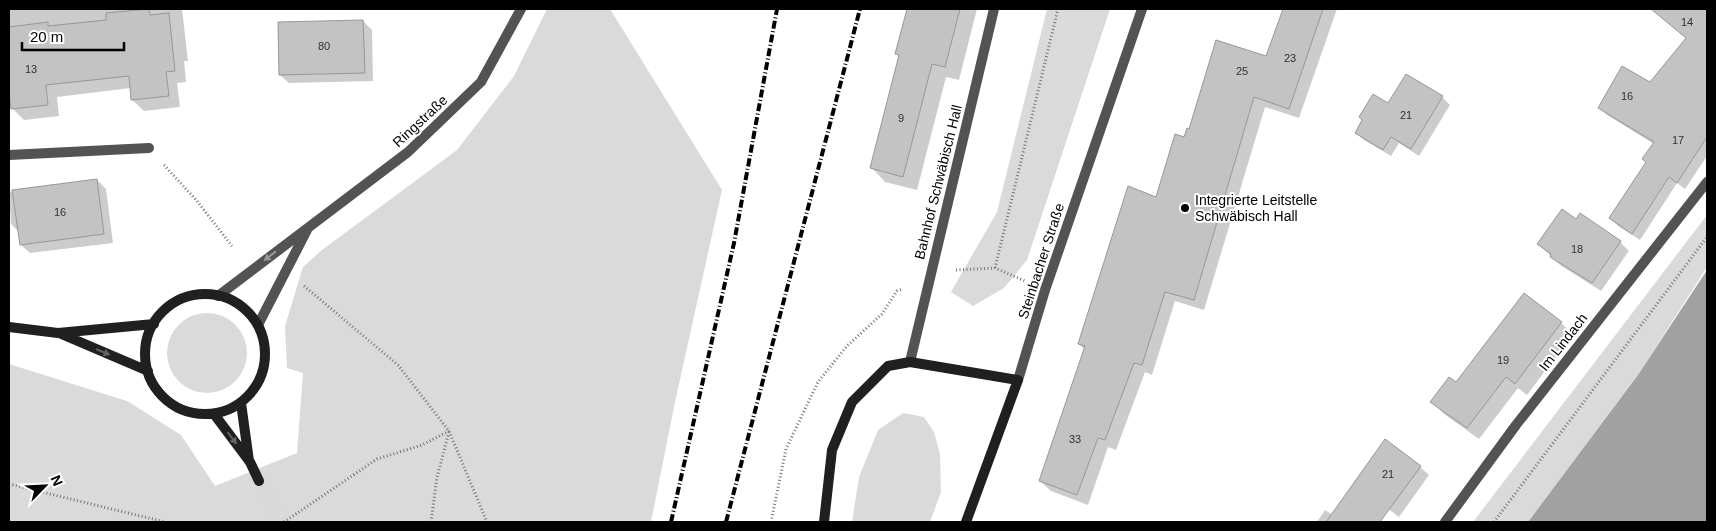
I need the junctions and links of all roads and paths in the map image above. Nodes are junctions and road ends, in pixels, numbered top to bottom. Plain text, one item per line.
1 (521, 9) edge
2 (994, 9) edge
3 (1058, 9) edge
4 (1142, 9) edge
5 (149, 148) joint
6 (9, 155) edge
7 (1707, 182) edge
8 (308, 227) junction
9 (1707, 237) edge
10 (232, 246) dead end
11 (995, 268) junction
12 (929, 281) junction
13 (301, 284) dead end
14 (1044, 290) junction
15 (218, 296) junction
16 (154, 324) junction
17 (258, 325) junction
18 (9, 327) edge
19 (58, 333) junction
20 (910, 362) junction
21 (148, 371) junction
22 (1018, 380) junction
23 (241, 403) junction
24 (214, 414) junction
25 (449, 431) junction
26 (250, 462) junction
27 (259, 481) tunnel mouth
28 (9, 484) edge
29 (165, 522) edge
30 (284, 522) edge
31 (431, 522) edge
32 (487, 522) edge
33 (772, 522) edge
34 (824, 522) edge
35 (966, 522) edge
36 (1445, 522) edge
37 (1494, 522) edge

1 - 8 street, Ringstraße
2 - 12 street, Bahnhof Schwäbisch Hall
3 - 11 path
4 - 14 street, Steinbacher Straße
5 - 6 street
5 - 10 path
7 - 36 street, Im Lindach
8 -> 15 street, Ringstraße
8 - 17 street, Ringstraße
9 - 37 path
11 - 12 path
11 - 14 path
12 - 20 street, Bahnhof Schwäbisch Hall
12 - 33 path
13 - 25 path
14 - 22 street, Steinbacher Straße
15 - 16 main road
15 - 17 main road
16 - 19 main road
16 - 21 main road
17 - 23 main road
18 - 19 main road
19 -> 21 main road
20 - 22 main road
20 - 34 main road
21 - 24 main road
22 - 35 main road, Steinbacher Straße
23 - 24 main road
23 - 26 main road
24 -> 26 main road
25 - 30 path
25 - 31 path
25 - 32 path
26 - 27 main road
28 - 29 path

